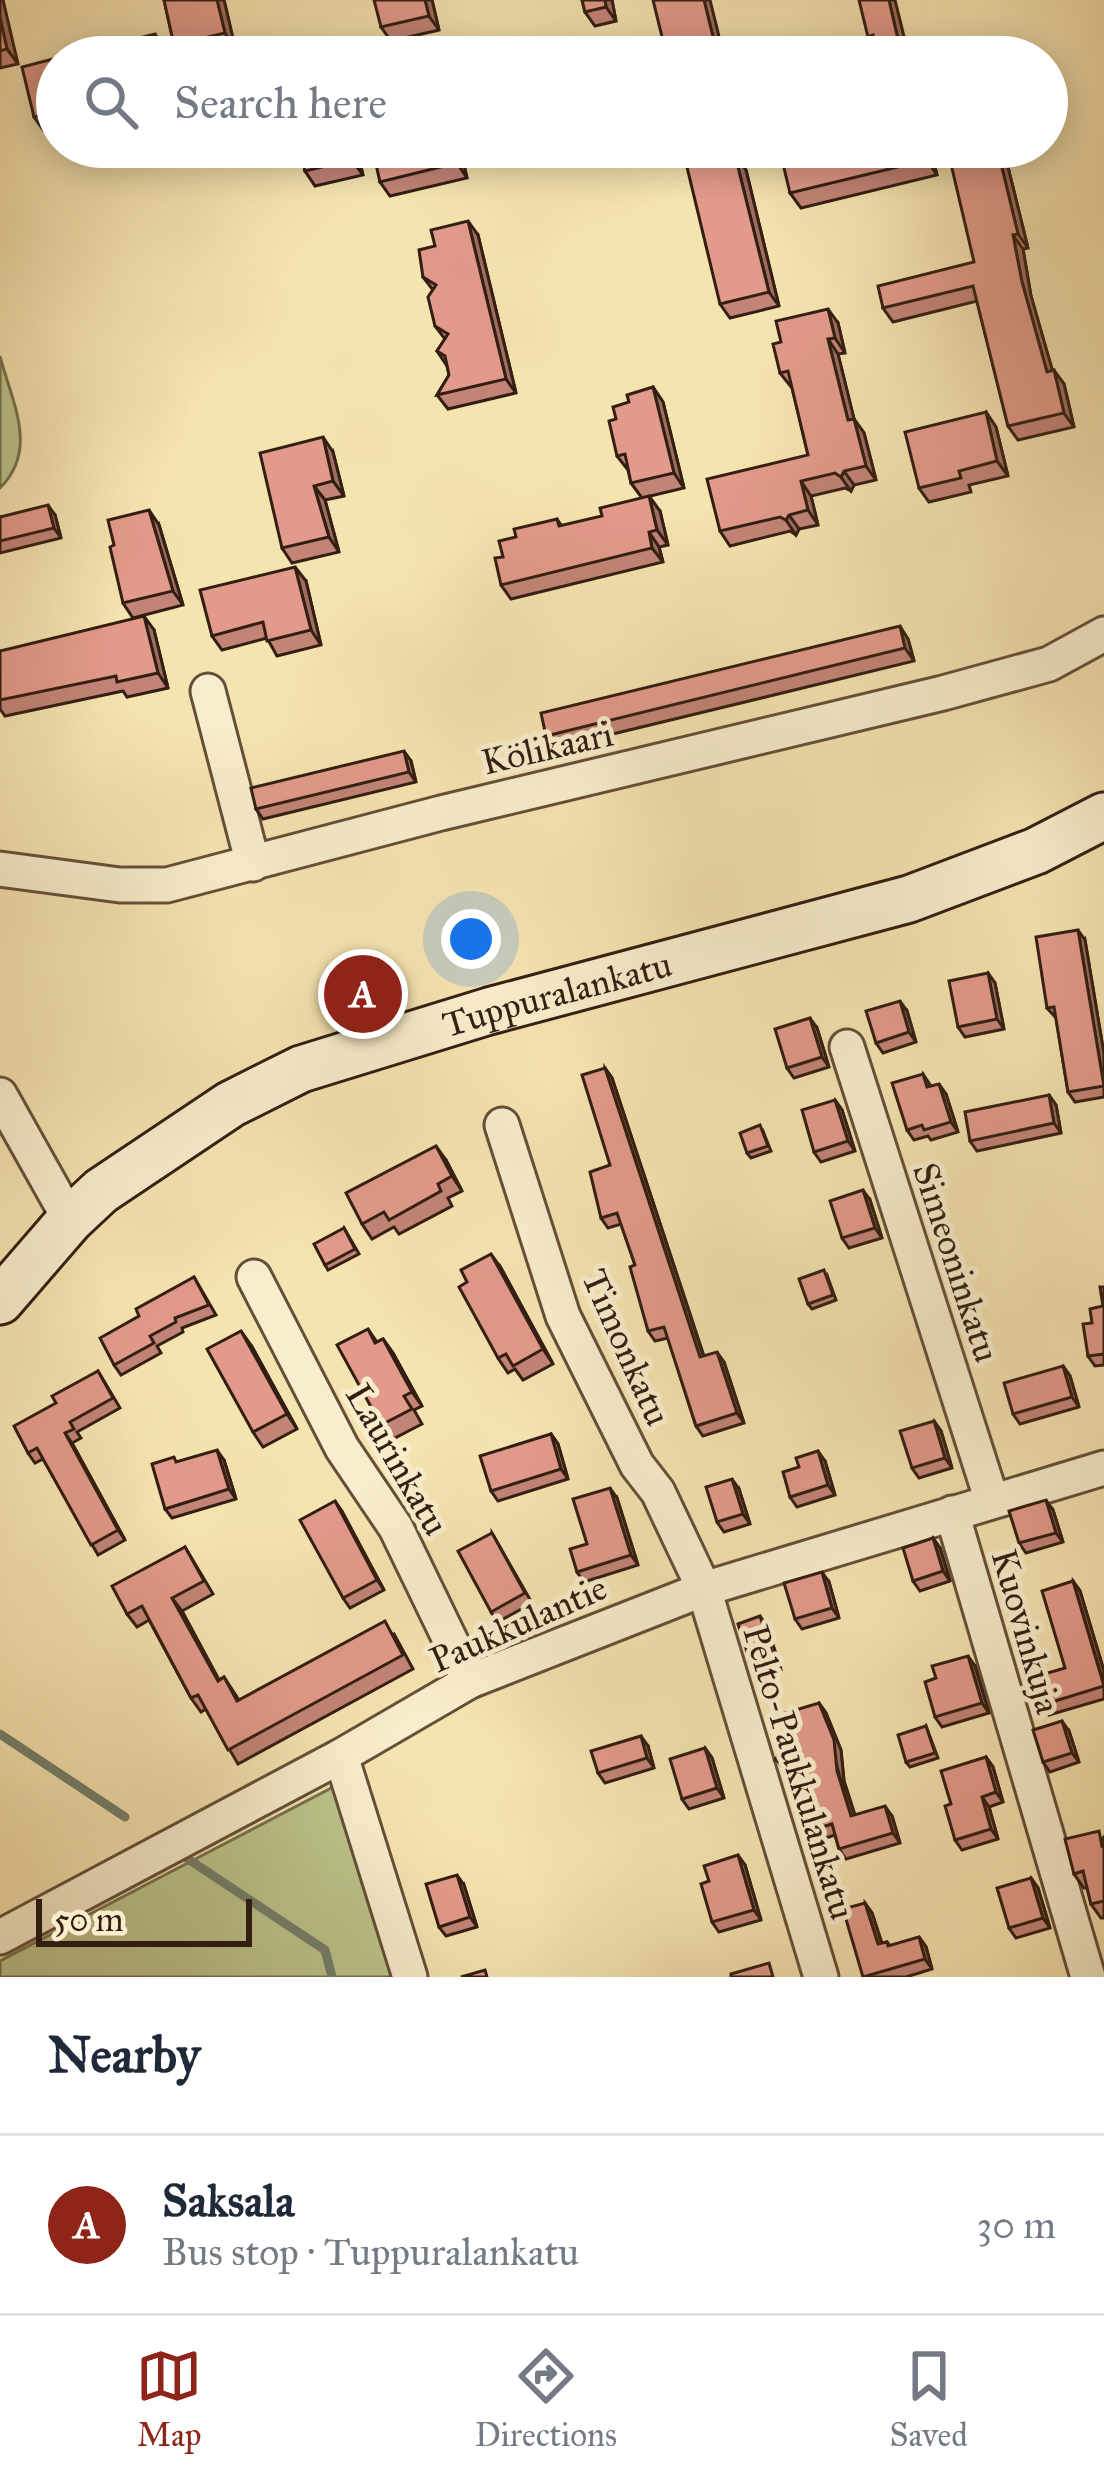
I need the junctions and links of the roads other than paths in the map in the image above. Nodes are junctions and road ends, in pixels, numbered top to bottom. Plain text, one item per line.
1 (1104, 634) edge
2 (208, 691) dead end
3 (1104, 815) edge
4 (253, 864) junction
5 (0, 868) edge
6 (848, 1047) dead end
7 (0, 1095) edge
8 (502, 1125) dead end
9 (70, 1220) junction
10 (254, 1277) dead end
11 (0, 1301) edge
12 (1104, 1468) edge
13 (992, 1501) junction
14 (952, 1514) junction
15 (704, 1589) junction
16 (470, 1682) junction
17 (341, 1756) junction
18 (0, 1937) edge
19 (410, 1977) edge
20 (821, 1977) edge
21 (1088, 1977) edge

1 - 4 street, Kölikaari
2 - 4 street
3 - 9 street, Tuppuralankatu
4 - 5 street, Kölikaari
6 - 13 street, Simeoninkatu
7 - 9 street
8 - 15 street, Timonkatu
9 - 11 street, Tuppuralankatu
10 - 16 street, Laurinkatu
12 - 13 street, Paukkulantie
13 - 14 street, Paukkulantie
14 - 15 street, Paukkulantie
14 - 21 street, Kuovinkuja
15 - 16 street, Paukkulantie
15 - 20 street, Pelto-Paukkulankatu
16 - 17 street, Paukkulantie
17 - 18 street, Paukkulantie
17 - 19 street

